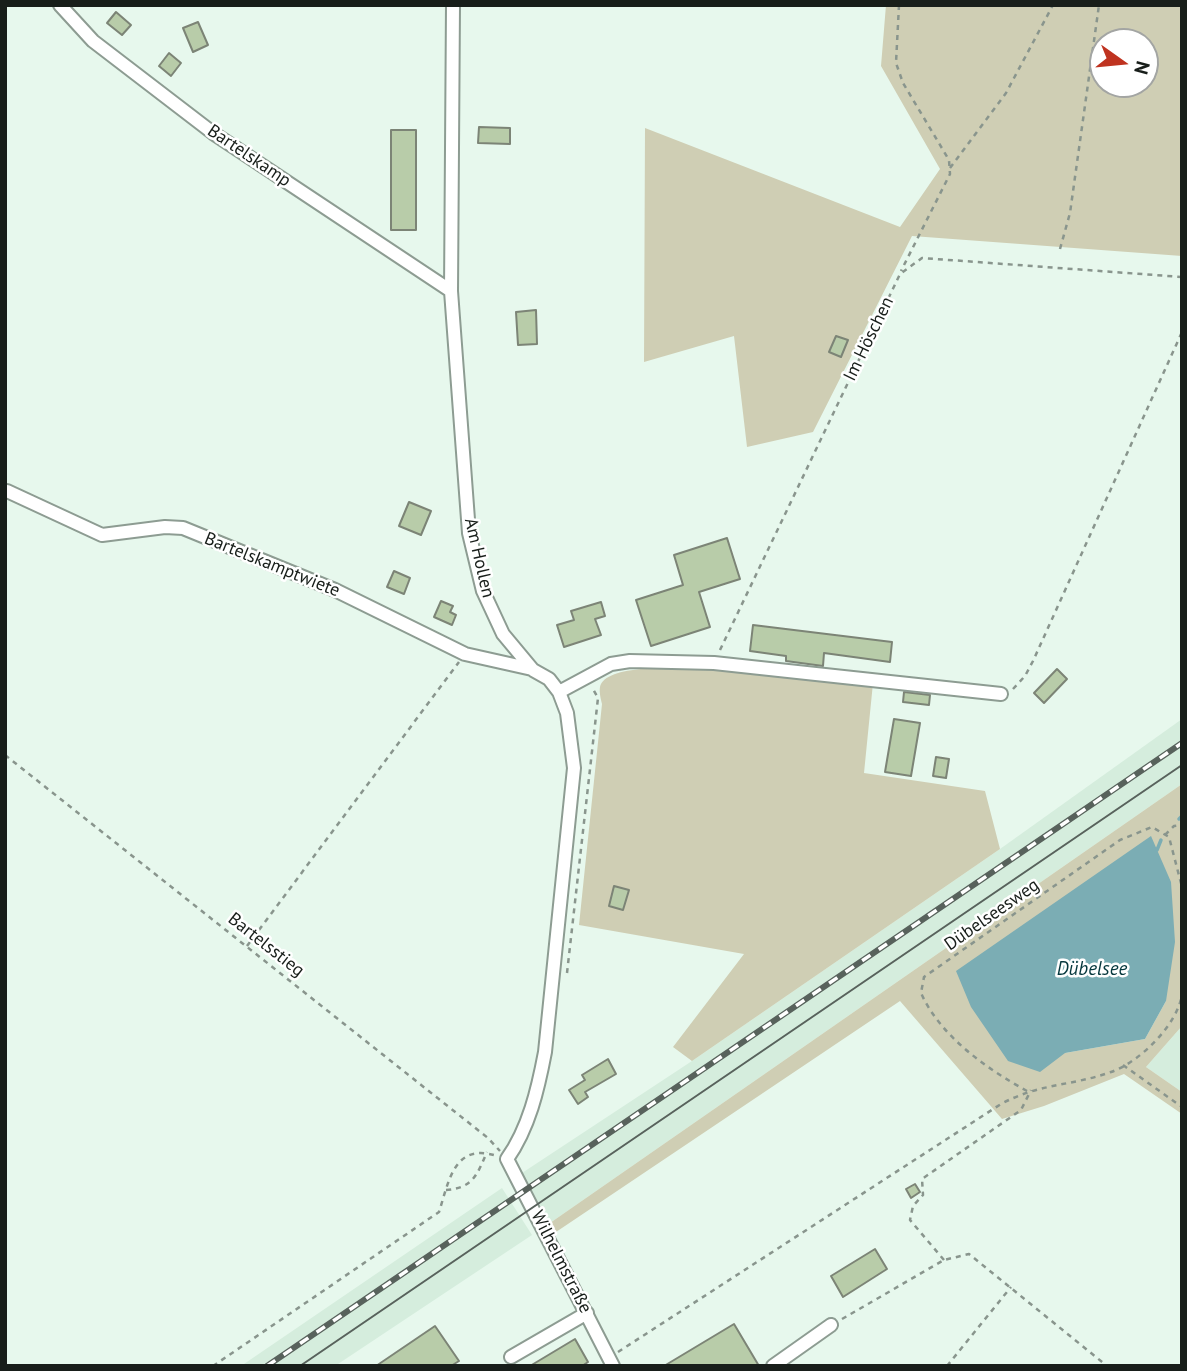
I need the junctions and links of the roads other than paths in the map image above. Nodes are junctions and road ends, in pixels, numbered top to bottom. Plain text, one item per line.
1 (60, 5) edge
2 (453, 5) edge
3 (451, 291) junction
4 (6, 491) edge
5 (533, 670) junction
6 (559, 692) junction
7 (1001, 694) road end
8 (587, 1313) junction
9 (831, 1325) road end
10 (511, 1357) dead end
11 (611, 1362) edge
12 (773, 1366) edge

1 - 3 street, Bartelskamp
2 - 3 street, Am Hollen
3 - 5 street, Am Hollen
4 - 5 street, Bartelskamptwiete
5 - 6 street, Am Hollen
6 - 7 street
6 - 8 street, Wilhelmstraße
8 - 10 street
8 - 11 street, Wilhelmstraße
9 - 12 street

